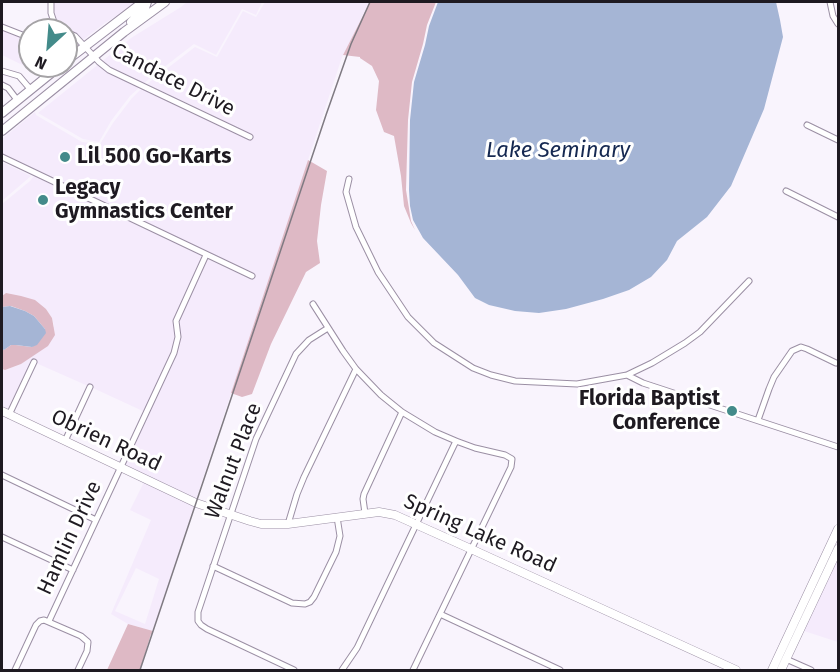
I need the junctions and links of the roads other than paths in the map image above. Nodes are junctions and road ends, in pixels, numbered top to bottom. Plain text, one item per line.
1 (50, 2) edge
2 (145, 2) edge
3 (165, 2) edge
4 (830, 2) edge
5 (53, 18) edge
6 (838, 24) edge
7 (2, 27) edge
8 (124, 32) junction
9 (18, 33) edge
10 (78, 39) edge
11 (85, 47) junction
12 (78, 51) edge
13 (93, 57) junction
14 (2, 71) edge
15 (46, 78) edge
16 (2, 85) edge
17 (31, 90) junction
18 (18, 100) junction
19 (2, 113) edge
20 (807, 125) dead end
21 (2, 131) edge
22 (250, 137) dead end
23 (838, 140) edge
24 (2, 158) edge
25 (349, 179) dead end
26 (786, 191) dead end
27 (838, 217) edge
28 (206, 255) junction
29 (252, 276) dead end
30 (749, 282) dead end
31 (314, 304) dead end
32 (328, 328) junction
33 (34, 363) dead end
34 (836, 363) dead end
35 (356, 369) junction
36 (627, 375) junction
37 (90, 387) dead end
38 (402, 412) junction
39 (5, 413) edge
40 (758, 420) junction
41 (65, 441) junction
42 (456, 441) junction
43 (838, 447) edge
44 (121, 468) junction
45 (2, 476) edge
46 (196, 503) joint
47 (365, 513) junction
48 (230, 515) junction
49 (337, 517) junction
50 (96, 520) junction
51 (288, 524) junction
52 (416, 525) junction
53 (838, 529) edge
54 (2, 537) edge
55 (471, 549) junction
56 (838, 549) edge
57 (826, 556) junction
58 (213, 566) junction
59 (73, 570) junction
60 (803, 613) junction
61 (440, 614) junction
62 (49, 621) junction
63 (783, 657) junction
64 (15, 670) edge
65 (78, 670) edge
66 (294, 670) edge
67 (342, 670) edge
68 (413, 670) edge
69 (560, 670) edge
70 (736, 670) edge
71 (772, 670) edge
72 (781, 670) edge
73 (811, 670) edge

1 - 5 street
2 - 8 main road
2 - 11 main road
3 - 8 main road
4 - 6 street
7 - 9 street
8 - 13 main road
10 - 11 street, Candace Drive
11 - 12 main road
11 - 13 street, Candace Drive
13 - 21 main road
13 - 22 street, Candace Drive
14 - 17 street
15 - 17 main road
16 - 18 street
17 - 18 main road
18 - 19 main road
20 - 23 street
24 - 28 street
25 - 36 street
26 - 27 street
28 - 29 street
28 - 44 street, Hamlin Drive
30 - 36 street
31 - 32 street
32 - 35 street
32 - 48 street, Walnut Place
33 - 39 street
34 - 40 street
35 - 38 street
35 - 51 street
36 - 40 street
37 - 41 street
38 - 42 street
38 - 47 street
39 - 41 street, Obrien Road
40 - 43 street
41 - 44 street, Obrien Road
42 - 52 street
42 - 55 street
44 - 46 street, Obrien Road
44 - 50 street, Hamlin Drive
45 - 50 street
46 - 48 street, Spring Lake Road
47 - 49 street, Spring Lake Road
47 - 52 street, Spring Lake Road
48 - 51 street, Spring Lake Road
48 - 58 street, Walnut Place
49 - 51 street, Spring Lake Road
49 - 58 street
50 - 59 street, Hamlin Drive
52 - 55 street, Spring Lake Road
52 - 67 street
53 - 57 street
54 - 59 street
55 - 61 street
55 - 70 street, Spring Lake Road
56 - 57 street
56 - 60 street
57 - 60 street
58 - 66 street, Walnut Place
59 - 62 street, Hamlin Drive
60 - 63 street
61 - 68 street
61 - 69 street
62 - 64 street
62 - 65 street
63 - 71 street
63 - 72 street
63 - 73 street

